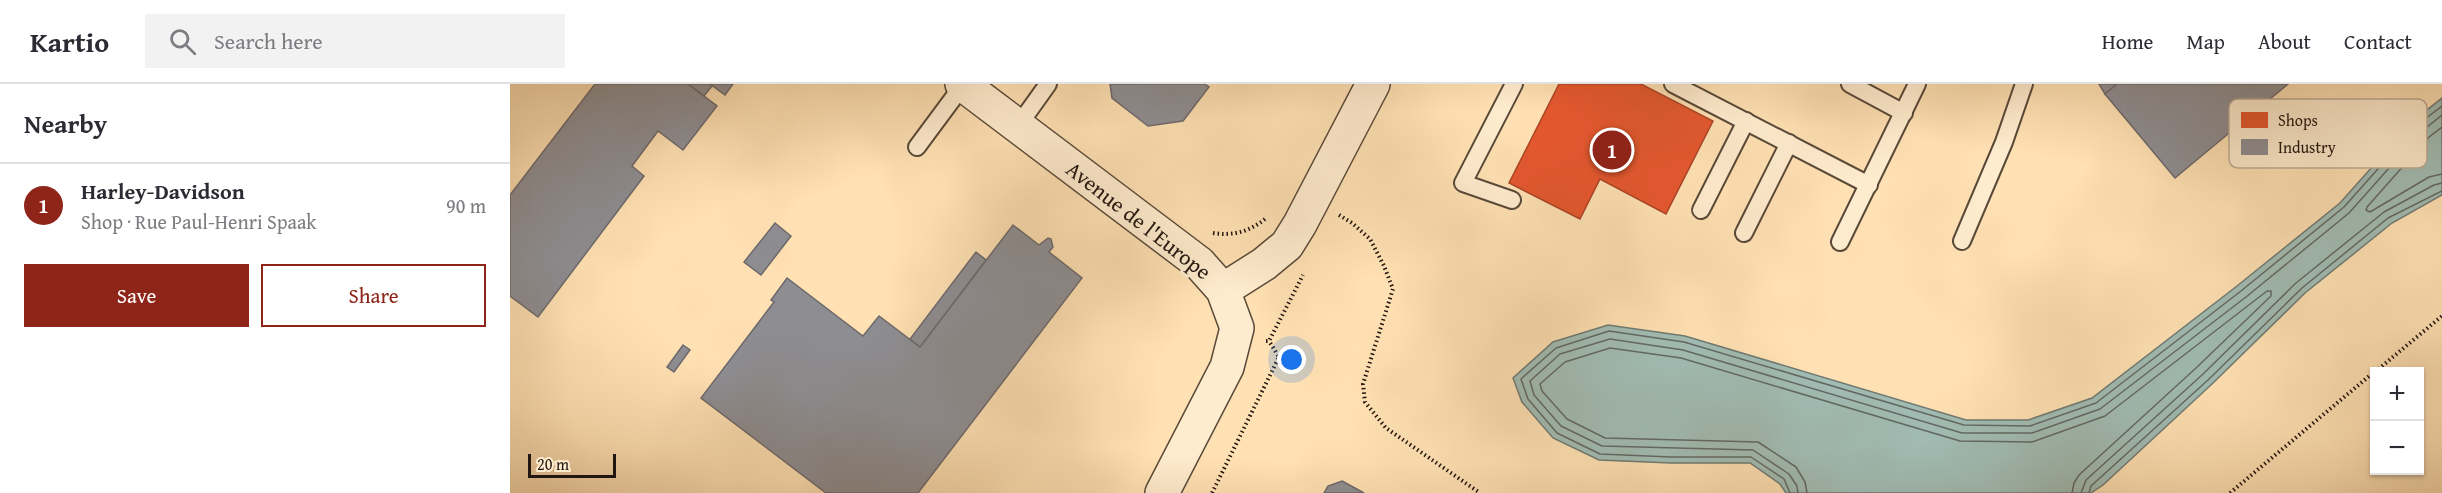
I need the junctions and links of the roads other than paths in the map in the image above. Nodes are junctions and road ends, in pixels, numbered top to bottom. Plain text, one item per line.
1 (1048, 84) edge
2 (1373, 84) edge
3 (1514, 84) edge
4 (1673, 84) edge
5 (1850, 84) edge
6 (1917, 84) edge
7 (2024, 84) edge
8 (962, 85) edge
9 (1904, 113) junction
10 (1746, 122) junction
11 (1018, 126) junction
12 (1789, 143) junction
13 (917, 147) dead end
14 (1869, 185) junction
15 (1512, 200) dead end
16 (1701, 210) dead end
17 (1744, 233) dead end
18 (1962, 241) dead end
19 (1840, 242) dead end
20 (1223, 290) junction
21 (1162, 493) edge

1 - 11 lane
2 - 20 street
3 - 15 lane
4 - 10 lane
5 - 9 lane
6 - 9 lane
7 - 18 lane
8 - 11 street, Avenue de l'Europe
8 - 13 lane
9 - 14 lane
10 - 12 lane
10 - 16 lane
11 - 20 street, Avenue de l'Europe
12 - 14 lane
12 - 17 lane
14 - 19 lane
20 - 21 street, Avenue de l'Europe

